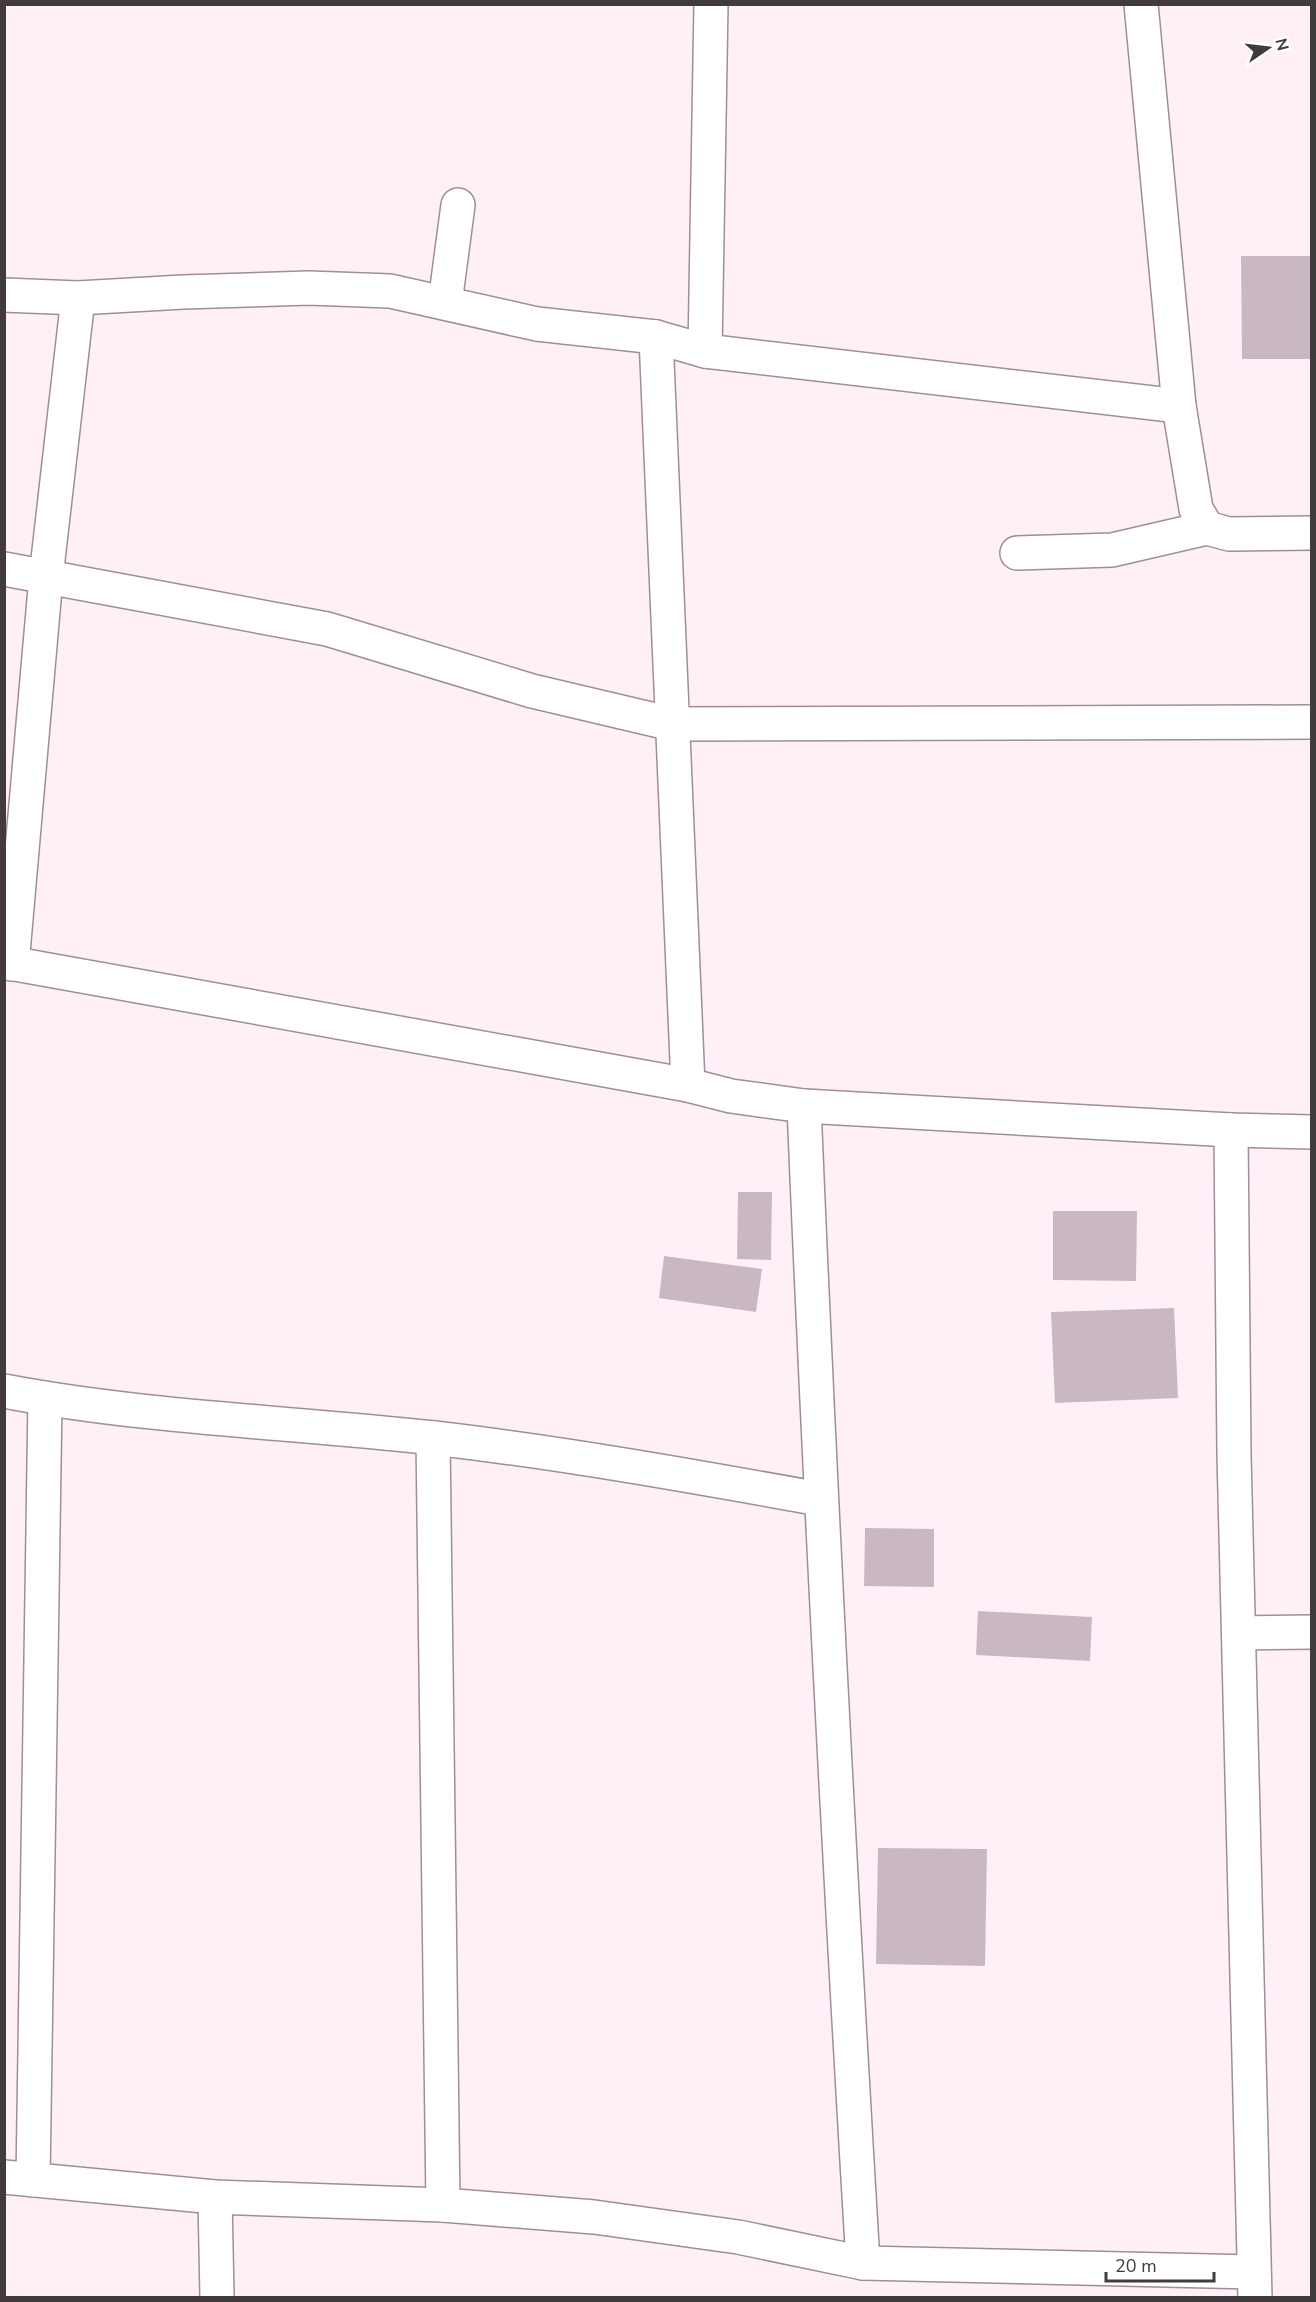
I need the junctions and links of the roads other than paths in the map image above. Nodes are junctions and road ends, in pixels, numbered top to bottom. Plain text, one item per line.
1 (711, 4) edge
2 (1141, 4) edge
3 (458, 206) dead end
4 (4, 295) edge
5 (78, 298) junction
6 (445, 303) junction
7 (656, 337) junction
8 (705, 351) junction
9 (1179, 406) junction
10 (1208, 528) junction
11 (1311, 533) edge
12 (1017, 552) dead end
13 (4, 569) edge
14 (46, 577) junction
15 (1311, 722) edge
16 (672, 724) junction
17 (8, 963) edge
18 (688, 1085) junction
19 (804, 1106) junction
20 (1231, 1130) junction
21 (1311, 1132) edge
22 (4, 1391) edge
23 (45, 1399) junction
24 (433, 1438) junction
25 (820, 1498) junction
26 (1311, 1632) edge
27 (1239, 1633) junction
28 (19, 2178) edge
29 (215, 2197) junction
30 (443, 2205) junction
31 (864, 2263) junction
32 (1254, 2285) edge
33 (218, 2298) edge

1 - 8 street
2 - 9 street
3 - 6 street
4 - 5 street
5 - 6 street
5 - 14 street
6 - 7 street
7 - 8 street
7 - 16 street
8 - 9 street
9 - 10 street
10 - 11 street
10 - 12 street
13 - 14 street
14 - 16 street
14 - 17 street
15 - 16 street
16 - 18 street
17 - 18 street
18 - 19 street
19 - 20 street
19 - 25 street
20 - 21 street
20 - 27 street
22 - 23 street
23 - 24 street
23 - 28 street
24 - 25 street
24 - 30 street
25 - 31 street
26 - 27 street
27 - 32 street
28 - 29 street
29 - 30 street
29 - 33 street
30 - 31 street
31 - 32 street

